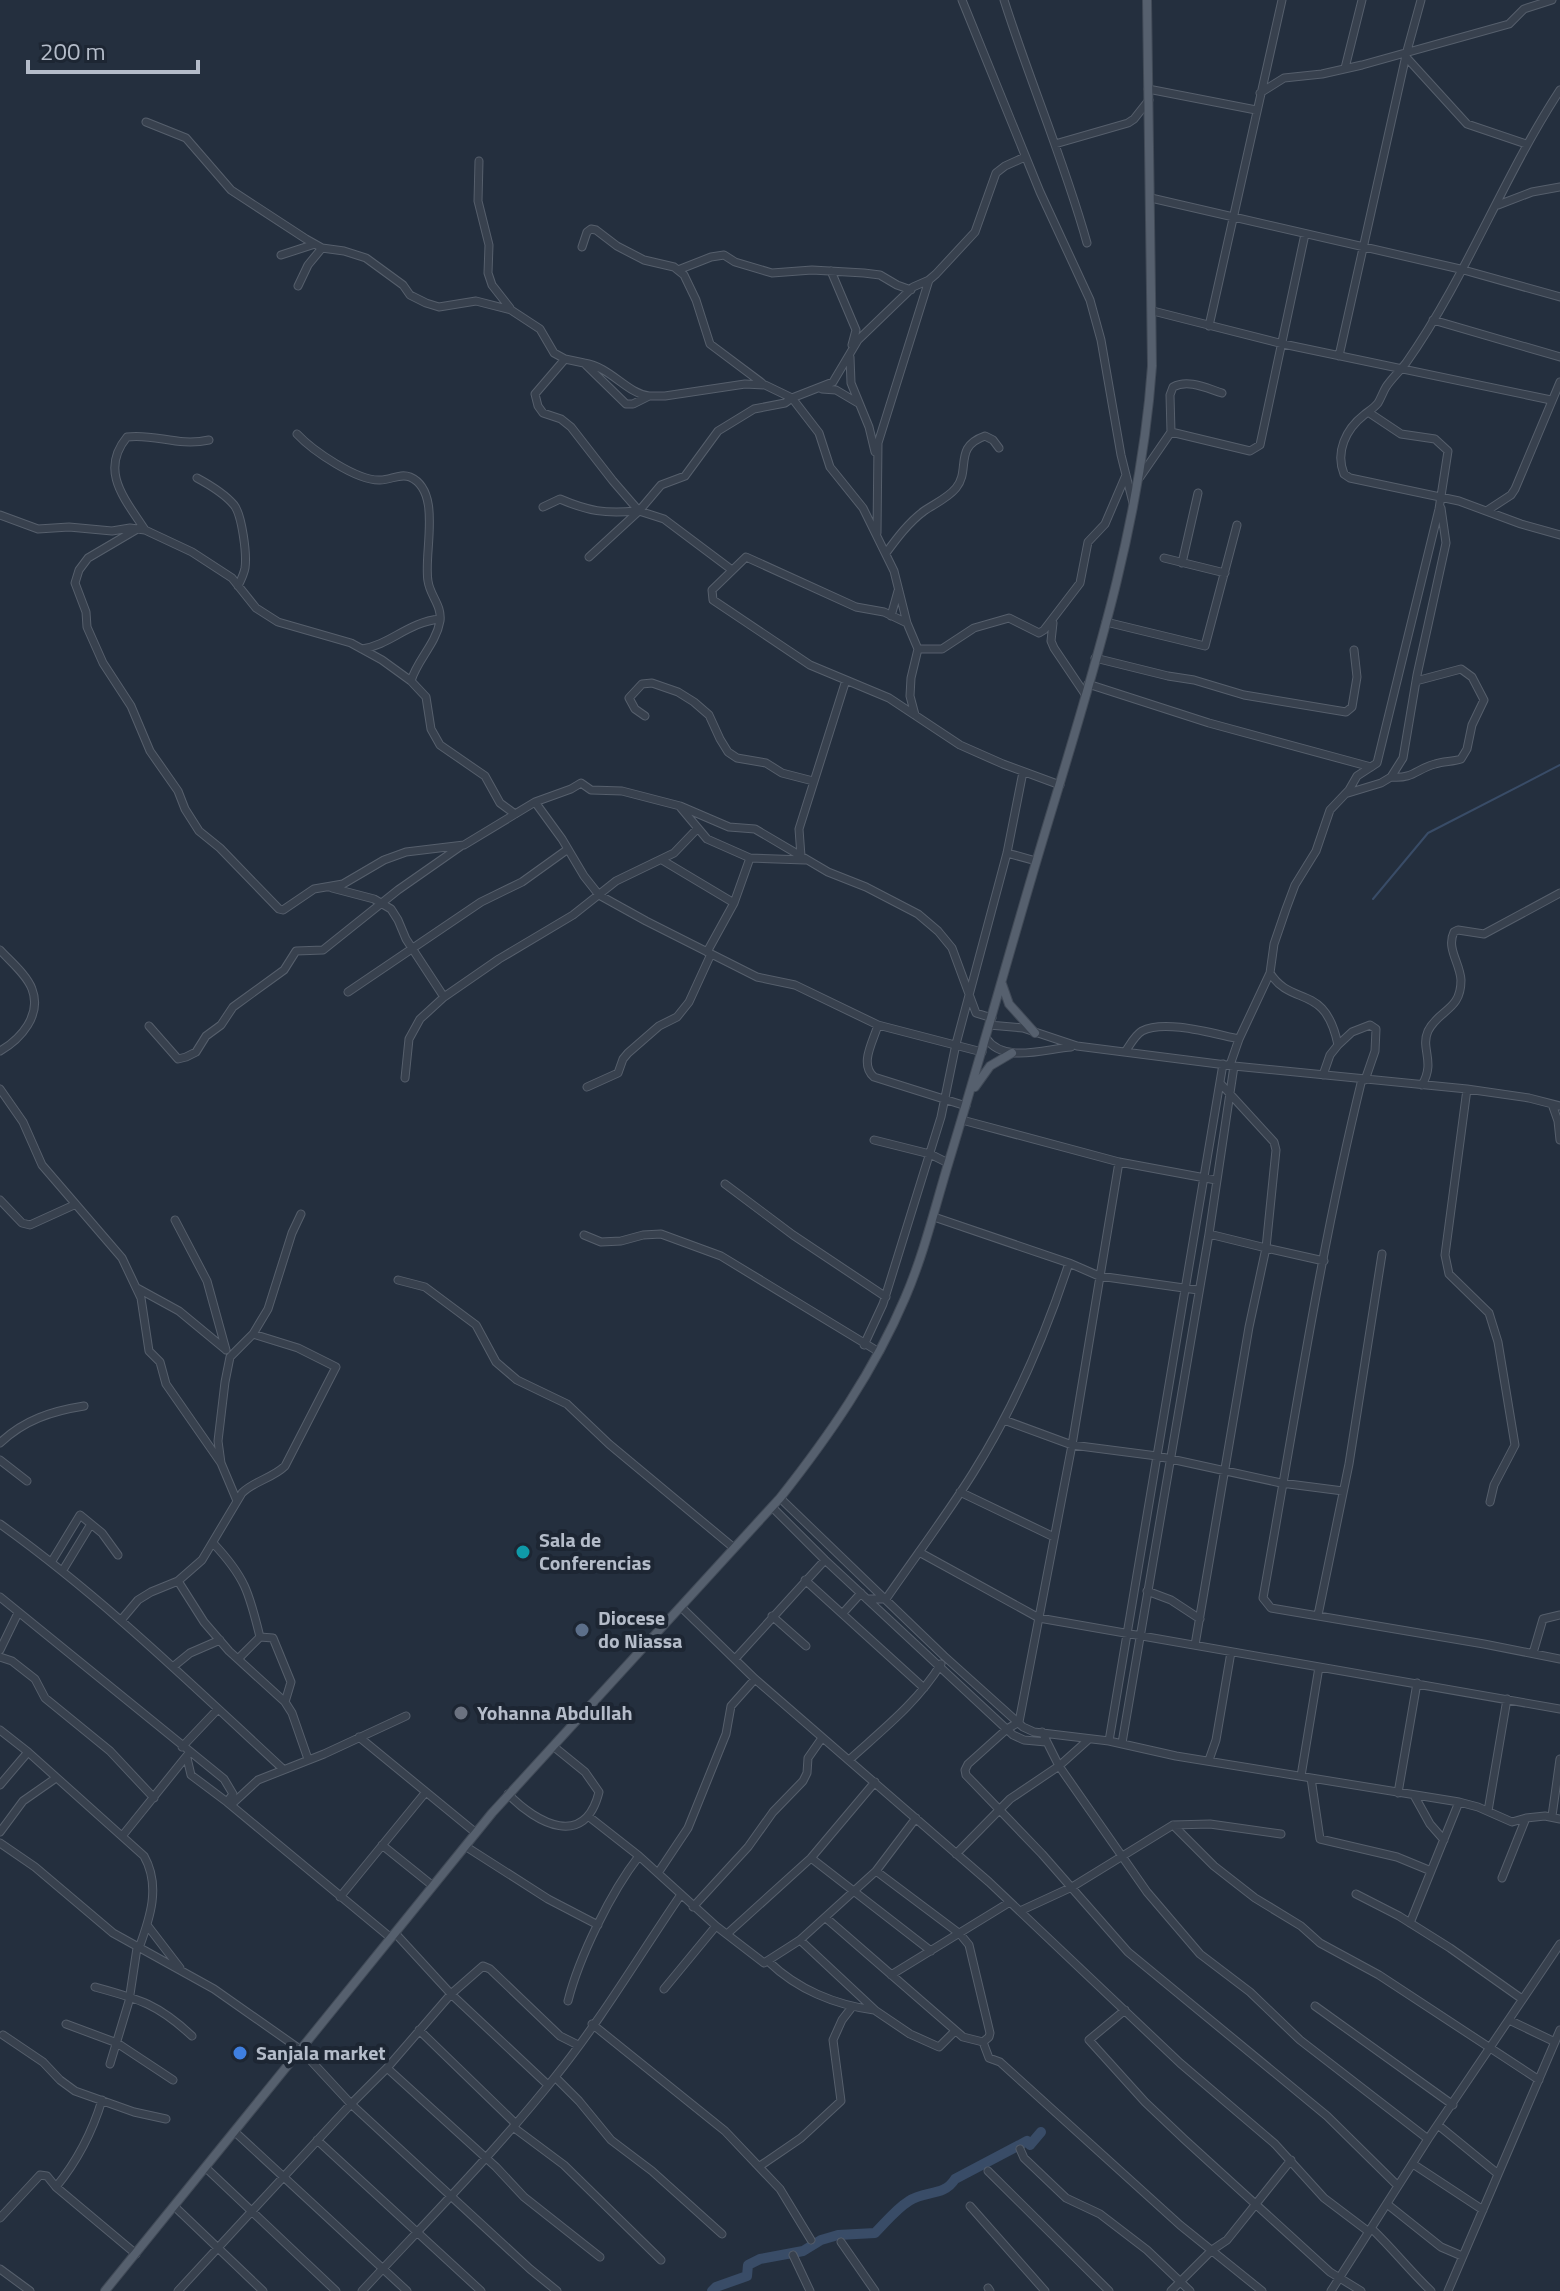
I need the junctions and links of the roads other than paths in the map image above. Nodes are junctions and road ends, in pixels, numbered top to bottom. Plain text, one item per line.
1 (962, 0) edge
2 (1004, 0) edge
3 (1147, 0) edge
4 (1282, 0) edge
5 (1362, 0) edge
6 (1421, 0) edge
7 (1552, 0) edge
8 (1406, 54) junction
9 (1345, 68) junction
10 (1148, 89) junction
11 (1560, 90) edge
12 (1260, 93) junction
13 (1149, 100) junction
14 (1256, 110) junction
15 (146, 122) dead end
16 (1055, 144) junction
17 (1526, 144) junction
18 (1025, 157) junction
19 (479, 161) dead end
20 (1560, 187) edge
21 (1151, 198) junction
22 (1498, 205) junction
23 (1232, 218) junction
24 (1305, 234) junction
25 (1087, 243) dead end
26 (319, 246) junction
27 (582, 247) dead end
28 (1362, 247) junction
29 (281, 255) dead end
30 (1460, 269) junction
31 (678, 270) junction
32 (831, 271) junction
33 (929, 280) junction
34 (298, 286) dead end
35 (911, 290) junction
36 (1560, 297) edge
37 (511, 310) junction
38 (1153, 311) junction
39 (1433, 320) junction
40 (1209, 326) junction
41 (1283, 344) junction
42 (850, 354) junction
43 (1339, 356) junction
44 (1560, 357) edge
45 (565, 359) junction
46 (584, 363) junction
47 (1374, 365) junction
48 (1401, 369) junction
49 (1560, 382) edge
50 (765, 385) junction
51 (1386, 387) junction
52 (820, 388) junction
53 (1222, 393) dead end
54 (649, 396) junction
55 (792, 398) junction
56 (1551, 400) junction
57 (859, 405) junction
58 (1368, 412) junction
59 (1171, 432) junction
60 (297, 434) dead end
61 (209, 440) dead end
62 (999, 448) dead end
63 (877, 462) junction
64 (1126, 475) junction
65 (1140, 477) junction
66 (197, 478) dead end
67 (1198, 493) dead end
68 (1439, 498) junction
69 (543, 507) dead end
70 (1135, 507) junction
71 (1488, 510) junction
72 (639, 511) junction
73 (0, 515) edge
74 (1237, 525) dead end
75 (142, 529) junction
76 (877, 535) junction
77 (1560, 535) edge
78 (886, 553) junction
79 (589, 557) dead end
80 (1164, 558) dead end
81 (1182, 563) junction
82 (732, 570) junction
83 (1225, 573) junction
84 (238, 586) junction
85 (899, 589) junction
86 (891, 616) junction
87 (440, 619) junction
88 (1053, 620) junction
89 (1106, 622) junction
90 (907, 623) junction
91 (362, 649) junction
92 (918, 649) junction
93 (1354, 650) dead end
94 (1095, 658) junction
95 (846, 680) junction
96 (411, 681) junction
97 (1416, 681) junction
98 (1086, 689) junction
99 (915, 715) junction
100 (645, 716) dead end
101 (1371, 767) junction
102 (1023, 772) junction
103 (1391, 777) junction
104 (813, 781) junction
105 (1060, 785) junction
106 (1345, 794) junction
107 (535, 802) junction
108 (680, 806) junction
109 (515, 814) junction
110 (697, 829) junction
111 (461, 846) junction
112 (568, 849) junction
113 (1007, 853) junction
114 (750, 858) junction
115 (803, 858) junction
116 (662, 860) junction
117 (1036, 861) junction
118 (330, 887) junction
119 (1560, 893) edge
120 (599, 895) junction
121 (382, 902) junction
122 (734, 903) junction
123 (412, 949) junction
124 (0, 950) edge
125 (709, 953) junction
126 (1270, 973) junction
127 (1002, 983) junction
128 (348, 992) dead end
129 (444, 997) junction
130 (969, 997) junction
131 (990, 1021) junction
132 (878, 1025) junction
133 (149, 1026) dead end
134 (1035, 1033) junction
135 (986, 1038) junction
136 (1239, 1039) junction
137 (956, 1044) junction
138 (1338, 1045) junction
139 (1077, 1046) junction
140 (0, 1051) edge
141 (982, 1052) junction
142 (1125, 1052) junction
143 (1012, 1053) junction
144 (1229, 1065) junction
145 (1323, 1075) junction
146 (405, 1078) dead end
147 (1364, 1079) junction
148 (1220, 1083) junction
149 (1422, 1085) junction
150 (587, 1087) dead end
151 (0, 1089) edge
152 (1467, 1089) junction
153 (1229, 1093) junction
154 (944, 1100) junction
155 (967, 1102) junction
156 (1556, 1105) edge
157 (962, 1120) junction
158 (874, 1140) dead end
159 (1560, 1140) edge
160 (930, 1154) junction
161 (1119, 1162) junction
162 (948, 1163) junction
163 (1203, 1178) junction
164 (1216, 1180) junction
165 (725, 1184) dead end
166 (0, 1200) edge
167 (74, 1205) junction
168 (301, 1214) dead end
169 (934, 1217) junction
170 (175, 1220) dead end
171 (1209, 1234) junction
172 (584, 1235) dead end
173 (1266, 1248) junction
174 (1382, 1254) dead end
175 (1324, 1261) junction
176 (1069, 1263) junction
177 (1099, 1276) junction
178 (398, 1280) dead end
179 (136, 1288) junction
180 (1185, 1288) junction
181 (1198, 1290) junction
182 (886, 1297) junction
183 (253, 1334) junction
184 (864, 1345) junction
185 (879, 1352) junction
186 (228, 1354) junction
187 (84, 1406) dead end
188 (1004, 1420) junction
189 (0, 1443) edge
190 (1072, 1445) junction
191 (1157, 1456) junction
192 (1169, 1459) junction
193 (0, 1460) edge
194 (221, 1463) junction
195 (1225, 1472) junction
196 (27, 1481) dead end
197 (1281, 1483) junction
198 (1343, 1491) junction
199 (960, 1492) junction
200 (780, 1498) junction
201 (237, 1501) junction
202 (1490, 1502) dead end
203 (772, 1507) junction
204 (0, 1524) edge
205 (91, 1524) junction
206 (1054, 1537) junction
207 (1144, 1538) junction
208 (1156, 1538) junction
209 (213, 1543) junction
210 (734, 1548) junction
211 (919, 1552) junction
212 (118, 1555) dead end
213 (825, 1560) junction
214 (52, 1561) junction
215 (63, 1570) junction
216 (805, 1580) junction
217 (178, 1581) junction
218 (1147, 1591) junction
219 (864, 1596) junction
220 (0, 1597) edge
221 (886, 1599) junction
222 (681, 1607) junction
223 (18, 1613) junction
224 (843, 1613) junction
225 (1318, 1615) junction
226 (1560, 1615) edge
227 (772, 1616) junction
228 (1039, 1618) junction
229 (122, 1619) junction
230 (1200, 1619) junction
231 (1125, 1634) junction
232 (1140, 1636) junction
233 (260, 1637) junction
234 (220, 1640) junction
235 (1195, 1645) junction
236 (806, 1646) dead end
237 (0, 1650) edge
238 (1231, 1652) junction
239 (1533, 1653) junction
240 (944, 1656) junction
241 (0, 1657) edge
242 (239, 1658) junction
243 (735, 1659) junction
244 (1560, 1659) edge
245 (174, 1666) junction
246 (941, 1666) junction
247 (1319, 1667) junction
248 (755, 1679) junction
249 (1417, 1683) junction
250 (924, 1688) junction
251 (1507, 1699) junction
252 (285, 1702) junction
253 (218, 1709) junction
254 (1560, 1709) edge
255 (406, 1716) dead end
256 (1019, 1722) junction
257 (1007, 1729) junction
258 (0, 1730) edge
259 (1042, 1732) junction
260 (359, 1737) junction
261 (822, 1738) junction
262 (1088, 1740) junction
263 (1109, 1741) junction
264 (1046, 1742) junction
265 (1122, 1743) junction
266 (553, 1746) junction
267 (182, 1747) junction
268 (28, 1752) junction
269 (188, 1755) junction
270 (308, 1759) junction
271 (1560, 1759) edge
272 (849, 1760) junction
273 (1209, 1760) junction
274 (1059, 1766) junction
275 (283, 1769) junction
276 (1301, 1776) junction
277 (56, 1778) junction
278 (1311, 1778) junction
279 (875, 1782) junction
280 (0, 1785) edge
281 (425, 1793) junction
282 (1398, 1793) junction
283 (508, 1794) junction
284 (1415, 1797) junction
285 (154, 1798) junction
286 (1459, 1802) junction
287 (229, 1803) junction
288 (1000, 1809) junction
289 (1488, 1811) junction
290 (588, 1816) junction
291 (916, 1818) junction
292 (1526, 1818) junction
293 (1556, 1818) edge
294 (1173, 1825) junction
295 (0, 1832) edge
296 (476, 1833) junction
297 (1281, 1834) dead end
298 (123, 1835) junction
299 (1444, 1840) junction
300 (0, 1843) edge
301 (382, 1845) junction
302 (465, 1846) junction
303 (956, 1854) junction
304 (639, 1856) junction
305 (1122, 1856) junction
306 (811, 1858) junction
307 (876, 1871) junction
308 (1431, 1871) junction
309 (658, 1873) junction
310 (1502, 1878) dead end
311 (433, 1886) junction
312 (1072, 1887) junction
313 (853, 1890) junction
314 (1356, 1894) dead end
315 (680, 1896) junction
316 (340, 1897) junction
317 (1010, 1902) junction
318 (693, 1907) junction
319 (1020, 1911) junction
320 (826, 1918) junction
321 (1410, 1923) junction
322 (147, 1925) junction
323 (598, 1925) junction
324 (716, 1926) junction
325 (727, 1934) junction
326 (960, 1934) junction
327 (393, 1936) junction
328 (800, 1940) junction
329 (1560, 1944) edge
330 (138, 1948) junction
331 (931, 1951) junction
332 (769, 1962) junction
333 (183, 1972) junction
334 (891, 1975) junction
335 (95, 1987) dead end
336 (664, 1989) dead end
337 (451, 1994) junction
338 (128, 1996) junction
339 (1522, 1999) junction
340 (568, 2001) dead end
341 (1315, 2006) dead end
342 (852, 2007) junction
343 (1125, 2010) junction
344 (876, 2011) junction
345 (1509, 2020) junction
346 (66, 2024) dead end
347 (592, 2024) junction
348 (419, 2030) junction
349 (1560, 2030) edge
350 (955, 2031) junction
351 (3, 2035) dead end
352 (192, 2036) dead end
353 (983, 2042) junction
354 (1555, 2042) junction
355 (117, 2043) junction
356 (578, 2045) junction
357 (1489, 2049) junction
358 (301, 2050) junction
359 (110, 2064) dead end
360 (387, 2068) junction
361 (555, 2077) junction
362 (173, 2080) dead end
363 (1539, 2080) junction
364 (548, 2085) junction
365 (102, 2100) junction
366 (351, 2104) junction
367 (1453, 2105) junction
368 (166, 2119) dead end
369 (1438, 2125) junction
370 (514, 2126) junction
371 (235, 2132) junction
372 (1428, 2139) junction
373 (317, 2140) junction
374 (1020, 2149) dead end
375 (484, 2158) junction
376 (1291, 2160) junction
377 (1413, 2164) junction
378 (760, 2166) junction
379 (206, 2168) junction
380 (988, 2171) dead end
381 (1498, 2174) junction
382 (283, 2176) junction
383 (1398, 2186) junction
384 (56, 2187) junction
385 (451, 2195) junction
386 (1256, 2204) junction
387 (1387, 2204) junction
388 (174, 2206) junction
389 (970, 2206) dead end
390 (1483, 2210) junction
391 (251, 2213) junction
392 (0, 2218) edge
393 (1371, 2230) junction
394 (416, 2233) junction
395 (722, 2234) dead end
396 (811, 2240) dead end
397 (841, 2242) dead end
398 (218, 2249) junction
399 (1212, 2250) junction
400 (136, 2254) junction
401 (793, 2255) dead end
402 (1462, 2256) junction
403 (600, 2257) dead end
404 (661, 2260) dead end
405 (0, 2269) edge
406 (382, 2269) junction
407 (1339, 2278) junction
408 (1182, 2283) junction
409 (183, 2289) edge
410 (107, 2290) edge
411 (30, 2291) edge
412 (263, 2291) edge
413 (336, 2291) edge
414 (362, 2291) edge
415 (407, 2291) edge
416 (481, 2291) edge
417 (557, 2291) edge
418 (810, 2291) edge
419 (875, 2291) edge
420 (1045, 2291) edge
421 (1109, 2291) edge
422 (1171, 2291) edge
423 (1190, 2291) edge
424 (1262, 2291) edge
425 (1331, 2291) edge
426 (1361, 2291) edge
427 (1431, 2291) edge
428 (1448, 2291) edge

1 - 18 street
2 - 16 street
3 - 10 main road
4 - 12 street
5 - 9 street
6 - 8 street
7 - 8 street
8 - 9 street
8 - 17 street
8 - 28 street
9 - 12 street
10 - 13 main road
10 - 14 street
11 - 17 street
12 - 14 street
13 - 16 street
13 - 21 main road
14 - 23 street
15 - 26 street
16 - 25 street
17 - 22 street
18 - 33 street
18 - 64 street
19 - 37 street
20 - 22 street
21 - 23 street
21 - 38 main road
22 - 30 street
23 - 24 street
23 - 40 street
24 - 28 street
24 - 41 street
26 - 29 street
26 - 34 street
26 - 37 street
27 - 31 street
28 - 30 street
28 - 43 street
30 - 36 street
30 - 39 street
31 - 32 street
31 - 50 street
32 - 35 street
32 - 42 street
33 - 35 street
33 - 63 street
35 - 42 street
37 - 45 street
38 - 40 street
38 - 65 main road
39 - 44 street
39 - 48 street
40 - 41 street
41 - 43 street
41 - 59 street
42 - 52 street
42 - 57 street
43 - 47 street
45 - 46 street
45 - 72 street
46 - 54 street
46 - 54 street
47 - 48 street
47 - 51 street
48 - 51 street
48 - 56 street
49 - 56 street
50 - 54 street
50 - 55 street
51 - 58 street
52 - 55 street
52 - 57 street
53 - 59 street
55 - 72 street
55 - 76 street
56 - 71 street
57 - 63 street
58 - 68 street
58 - 68 street
59 - 65 street
60 - 87 street
61 - 75 street
62 - 78 street
63 - 76 street
64 - 70 street
64 - 88 street
65 - 70 main road
66 - 84 street
67 - 81 street
68 - 71 street
68 - 97 street
68 - 101 street
69 - 72 street
70 - 89 main road
71 - 77 street
72 - 79 street
72 - 82 street
73 - 75 street
74 - 83 street
75 - 84 street
75 - 118 street
76 - 78 street
78 - 85 street
80 - 81 street
81 - 83 street
82 - 86 street
82 - 95 street
83 - 89 street
84 - 91 street
85 - 86 street
85 - 90 street
86 - 90 street
87 - 91 street
87 - 96 street
88 - 92 street
88 - 98 street
89 - 94 main road
90 - 92 street
91 - 96 street
92 - 99 street
93 - 94 street
94 - 98 main road
95 - 99 street
95 - 104 street
96 - 109 street
97 - 103 street
97 - 103 street
98 - 101 street
98 - 105 main road
99 - 102 street
100 - 104 street
101 - 106 street
102 - 105 street
102 - 113 street
103 - 106 street
104 - 115 street
105 - 117 main road
106 - 126 street
107 - 108 street
107 - 109 street
107 - 112 street
108 - 110 street
108 - 115 street
109 - 111 street
110 - 114 street
110 - 116 street
111 - 118 street
111 - 121 street
112 - 120 street
112 - 123 street
113 - 117 street
113 - 130 street
114 - 115 street
114 - 122 street
115 - 130 street
116 - 120 street
116 - 122 street
117 - 127 main road
118 - 121 street
119 - 149 street
120 - 125 street
120 - 129 street
121 - 123 street
121 - 133 street
122 - 125 street
123 - 128 street
123 - 129 street
124 - 140 street
125 - 132 street
125 - 150 street
126 - 136 street
126 - 138 street
127 - 131 main road
127 - 134 main road
129 - 146 street
130 - 131 street
130 - 137 street
131 - 134 street
131 - 135 main road
132 - 137 street
132 - 154 street
134 - 139 street
135 - 141 main road
135 - 143 street
136 - 142 street
136 - 144 street
137 - 141 street
137 - 154 street
138 - 145 street
138 - 147 street
139 - 142 street
139 - 143 street
141 - 155 main road
142 - 144 street
143 - 155 main road
144 - 145 street
144 - 148 street
144 - 153 street
145 - 147 street
147 - 149 street
147 - 175 street
148 - 153 street
148 - 163 street
149 - 152 street
151 - 167 street
152 - 156 street
152 - 202 street
153 - 164 street
153 - 173 street
154 - 155 street
154 - 160 street
155 - 157 main road
156 - 159 street
157 - 161 street
157 - 162 main road
158 - 160 street
160 - 162 street
160 - 182 street
161 - 163 street
161 - 177 street
162 - 169 main road
163 - 164 street
163 - 180 street
164 - 171 street
165 - 182 street
166 - 167 street
167 - 179 street
168 - 183 street
169 - 176 street
169 - 185 main road
170 - 186 street
171 - 173 street
171 - 181 street
172 - 184 street
173 - 175 street
173 - 195 street
174 - 198 street
175 - 197 street
176 - 177 street
176 - 188 street
177 - 180 street
177 - 190 street
178 - 210 street
179 - 186 street
179 - 194 street
180 - 181 street
180 - 191 street
181 - 192 street
182 - 184 street
183 - 186 street
183 - 201 street
184 - 185 street
185 - 200 main road
186 - 194 street
187 - 189 street
188 - 190 street
188 - 199 street
190 - 191 street
190 - 206 street
191 - 192 street
191 - 207 street
192 - 195 street
192 - 208 street
193 - 196 street
194 - 201 street
195 - 197 street
195 - 230 street
197 - 198 street
197 - 225 street
198 - 225 street
199 - 206 street
199 - 211 street
200 - 203 main road
200 - 221 street
201 - 209 street
203 - 210 main road
203 - 213 street
204 - 214 street
205 - 212 street
205 - 214 street
205 - 215 street
206 - 228 street
207 - 208 street
207 - 231 street
208 - 218 street
209 - 217 street
209 - 233 street
210 - 222 main road
211 - 221 street
211 - 228 street
213 - 216 street
213 - 219 street
214 - 215 street
215 - 229 street
216 - 224 street
216 - 227 street
217 - 229 street
217 - 234 street
218 - 230 street
218 - 232 street
219 - 221 street
219 - 224 street
219 - 246 street
220 - 223 street
221 - 240 street
222 - 243 street
222 - 266 main road
223 - 237 street
223 - 267 street
224 - 250 street
225 - 239 street
226 - 239 street
227 - 236 street
227 - 243 street
228 - 231 street
228 - 256 street
229 - 245 street
230 - 235 street
231 - 232 street
231 - 263 street
232 - 235 street
232 - 265 street
233 - 242 street
233 - 252 street
234 - 242 street
234 - 245 street
235 - 238 street
238 - 247 street
238 - 273 street
239 - 244 street
240 - 246 street
240 - 256 street
241 - 285 street
242 - 252 street
243 - 248 street
245 - 253 street
246 - 250 street
246 - 257 street
247 - 249 street
247 - 276 street
248 - 261 street
248 - 309 street
249 - 251 street
249 - 282 street
250 - 272 street
251 - 254 street
251 - 289 street
252 - 270 street
253 - 267 street
253 - 275 street
255 - 260 street
256 - 257 street
256 - 259 street
257 - 264 street
257 - 288 street
258 - 268 street
259 - 262 street
259 - 264 street
260 - 270 street
260 - 281 street
261 - 272 street
261 - 318 street
262 - 263 street
262 - 274 street
263 - 265 street
264 - 274 street
265 - 273 street
266 - 283 main road
266 - 290 street
267 - 269 street
268 - 277 street
268 - 280 street
269 - 285 street
269 - 287 street
269 - 287 street
270 - 275 street
271 - 293 street
272 - 279 street
273 - 276 street
274 - 288 street
274 - 305 street
275 - 287 street
276 - 278 street
277 - 295 street
277 - 298 street
278 - 282 street
278 - 308 street
279 - 291 street
279 - 306 street
281 - 296 street
281 - 301 street
282 - 284 street
283 - 290 street
283 - 296 main road
284 - 286 street
284 - 299 street
285 - 298 street
286 - 289 street
286 - 299 street
287 - 316 street
288 - 303 street
288 - 312 street
289 - 292 street
290 - 304 street
291 - 303 street
291 - 307 street
292 - 293 street
292 - 310 street
294 - 297 street
294 - 305 street
294 - 357 street
296 - 302 main road
298 - 322 street
299 - 308 street
300 - 330 street
301 - 311 street
301 - 316 street
302 - 311 main road
302 - 323 street
303 - 317 street
304 - 309 street
304 - 323 street
305 - 312 street
305 - 372 street
306 - 313 street
306 - 325 street
307 - 313 street
307 - 326 street
308 - 321 street
309 - 315 street
311 - 327 main road
312 - 319 street
312 - 383 street
313 - 320 street
313 - 331 street
314 - 321 street
315 - 318 street
315 - 347 street
316 - 327 street
317 - 319 street
317 - 326 street
318 - 324 street
319 - 343 street
320 - 328 street
320 - 334 street
321 - 339 street
322 - 330 street
322 - 333 street
323 - 340 street
324 - 325 street
324 - 336 street
325 - 332 street
326 - 331 street
326 - 353 street
327 - 337 street
327 - 358 main road
328 - 332 street
328 - 344 street
329 - 339 street
330 - 333 street
330 - 338 street
331 - 334 street
332 - 342 street
333 - 358 street
334 - 350 street
335 - 338 street
337 - 348 street
337 - 356 street
337 - 364 street
338 - 352 street
338 - 355 street
339 - 345 street
341 - 367 street
342 - 344 street
342 - 378 street
343 - 376 street
343 - 386 street
344 - 350 street
345 - 354 street
345 - 357 street
346 - 355 street
347 - 356 street
347 - 378 street
348 - 360 street
348 - 370 street
349 - 354 street
350 - 353 street
351 - 365 street
353 - 399 street
354 - 363 street
355 - 359 street
355 - 362 street
356 - 361 street
357 - 363 street
357 - 367 street
358 - 366 street
358 - 371 main road
360 - 366 street
360 - 375 street
361 - 364 street
361 - 395 street
363 - 381 street
364 - 370 street
365 - 368 street
365 - 384 street
366 - 373 street
366 - 385 street
367 - 369 street
369 - 372 street
369 - 381 street
370 - 375 street
370 - 404 street
371 - 379 main road
371 - 382 street
372 - 377 street
373 - 382 street
373 - 394 street
374 - 408 street
375 - 385 street
375 - 403 street
376 - 386 street
376 - 393 street
377 - 383 street
377 - 390 street
378 - 396 street
379 - 388 main road
379 - 391 street
380 - 421 street
381 - 390 street
382 - 391 street
382 - 406 street
383 - 387 street
384 - 392 street
384 - 400 street
385 - 394 street
385 - 417 street
386 - 399 street
386 - 407 street
387 - 393 street
387 - 402 street
388 - 398 street
388 - 400 main road
389 - 420 street
390 - 402 street
391 - 398 street
391 - 413 street
393 - 407 street
393 - 427 street
394 - 406 street
394 - 416 street
397 - 419 street
398 - 409 street
398 - 412 street
399 - 408 street
399 - 424 street
400 - 410 main road
401 - 418 street
402 - 428 street
405 - 411 street
406 - 414 street
406 - 415 street
407 - 425 street
407 - 426 street
408 - 422 street
408 - 423 street

